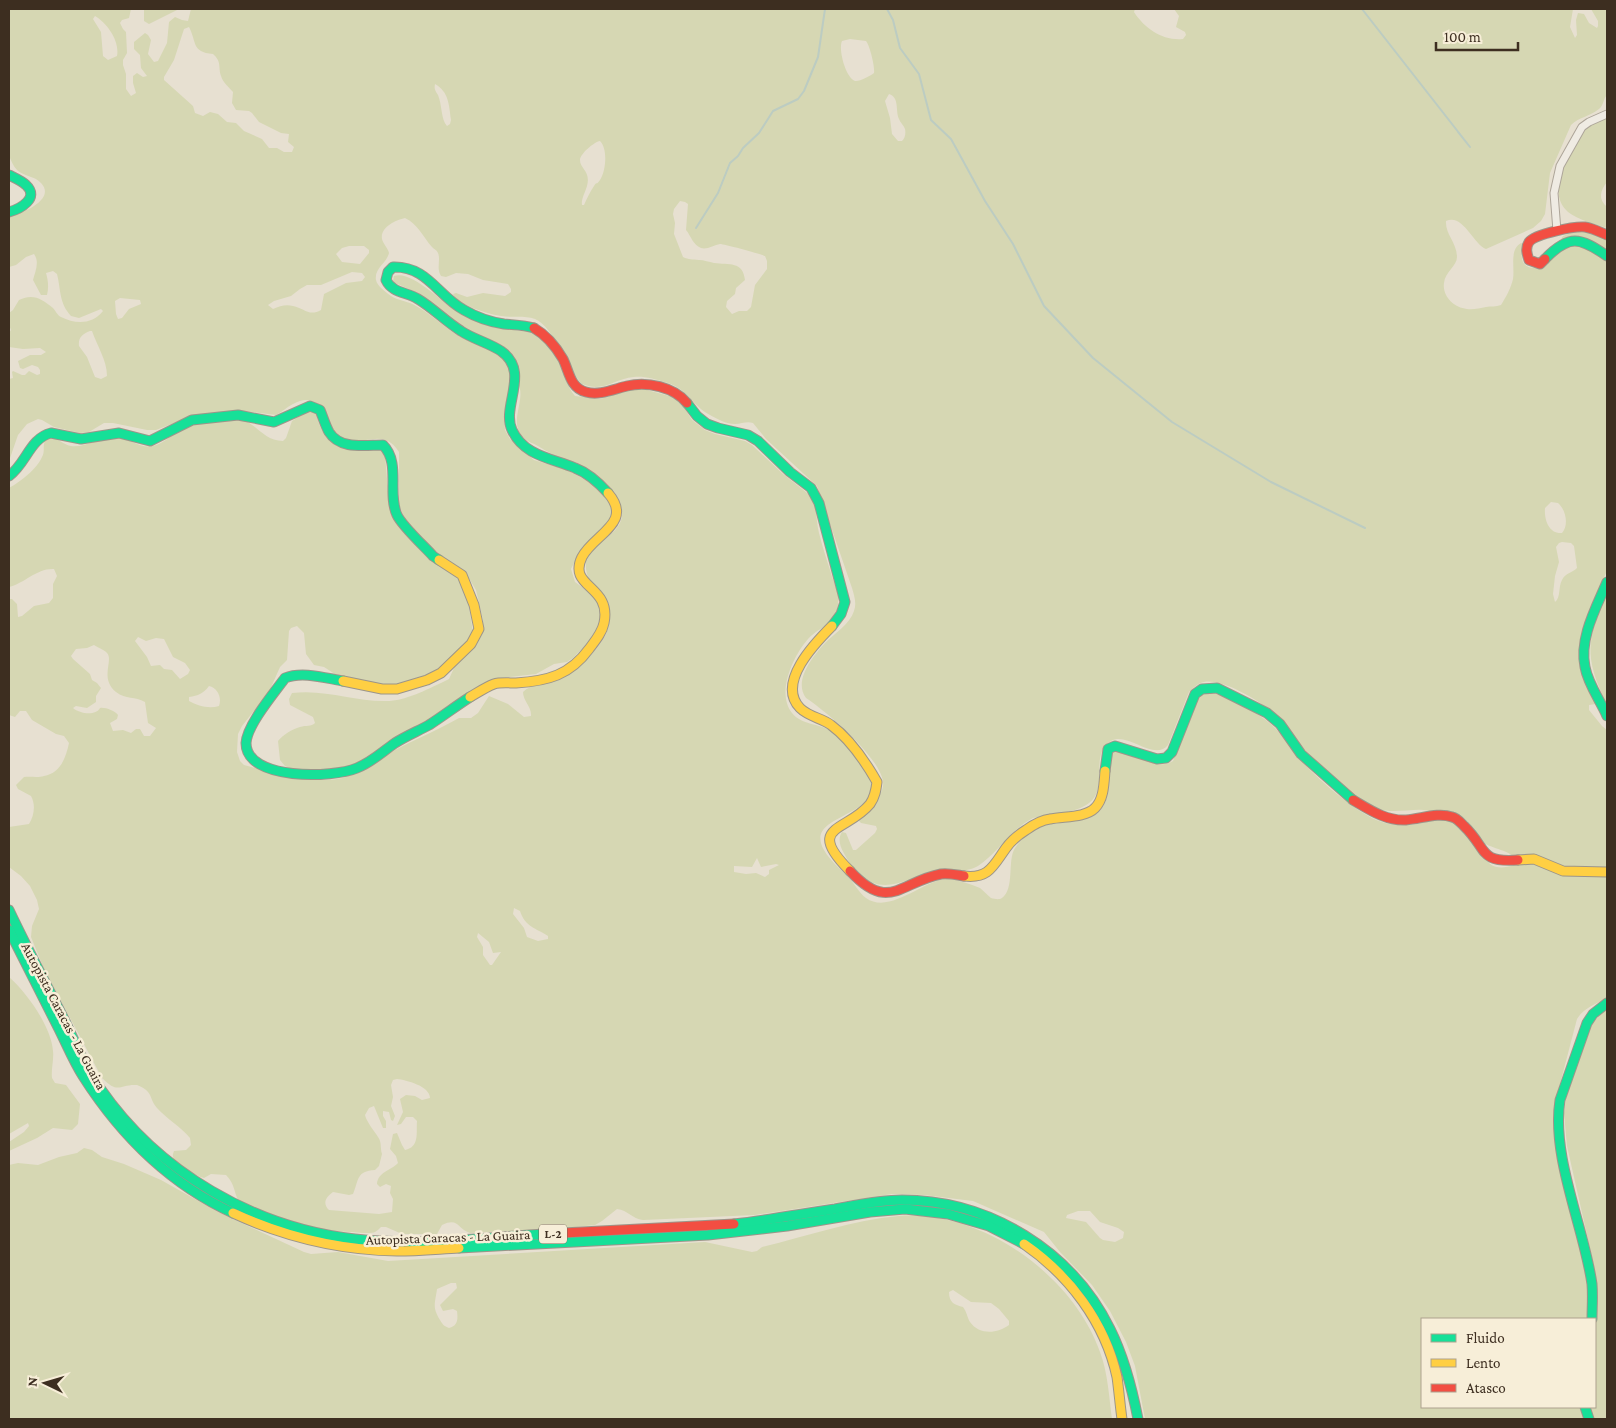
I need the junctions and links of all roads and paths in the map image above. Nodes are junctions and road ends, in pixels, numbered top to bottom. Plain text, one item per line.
1 (1607, 114) edge
2 (9, 175) edge
3 (9, 212) edge
4 (1557, 231) junction
5 (1607, 234) edge
6 (1607, 256) edge
7 (9, 476) edge
8 (1607, 582) edge
9 (1607, 716) edge
10 (1607, 872) edge
11 (9, 910) edge
12 (9, 930) edge
13 (1607, 1003) edge
14 (1592, 1318) edge
15 (1122, 1419) edge
16 (1138, 1419) edge

1 - 4 street
2 - 3 main road
4 - 5 main road
4 - 6 main road
7 - 10 main road
8 - 9 main road
11 - 16 main road, Autopista Caracas - La Guaira / L-2
12 - 15 main road, Autopista Caracas - La Guaira / L-2
13 - 14 main road

